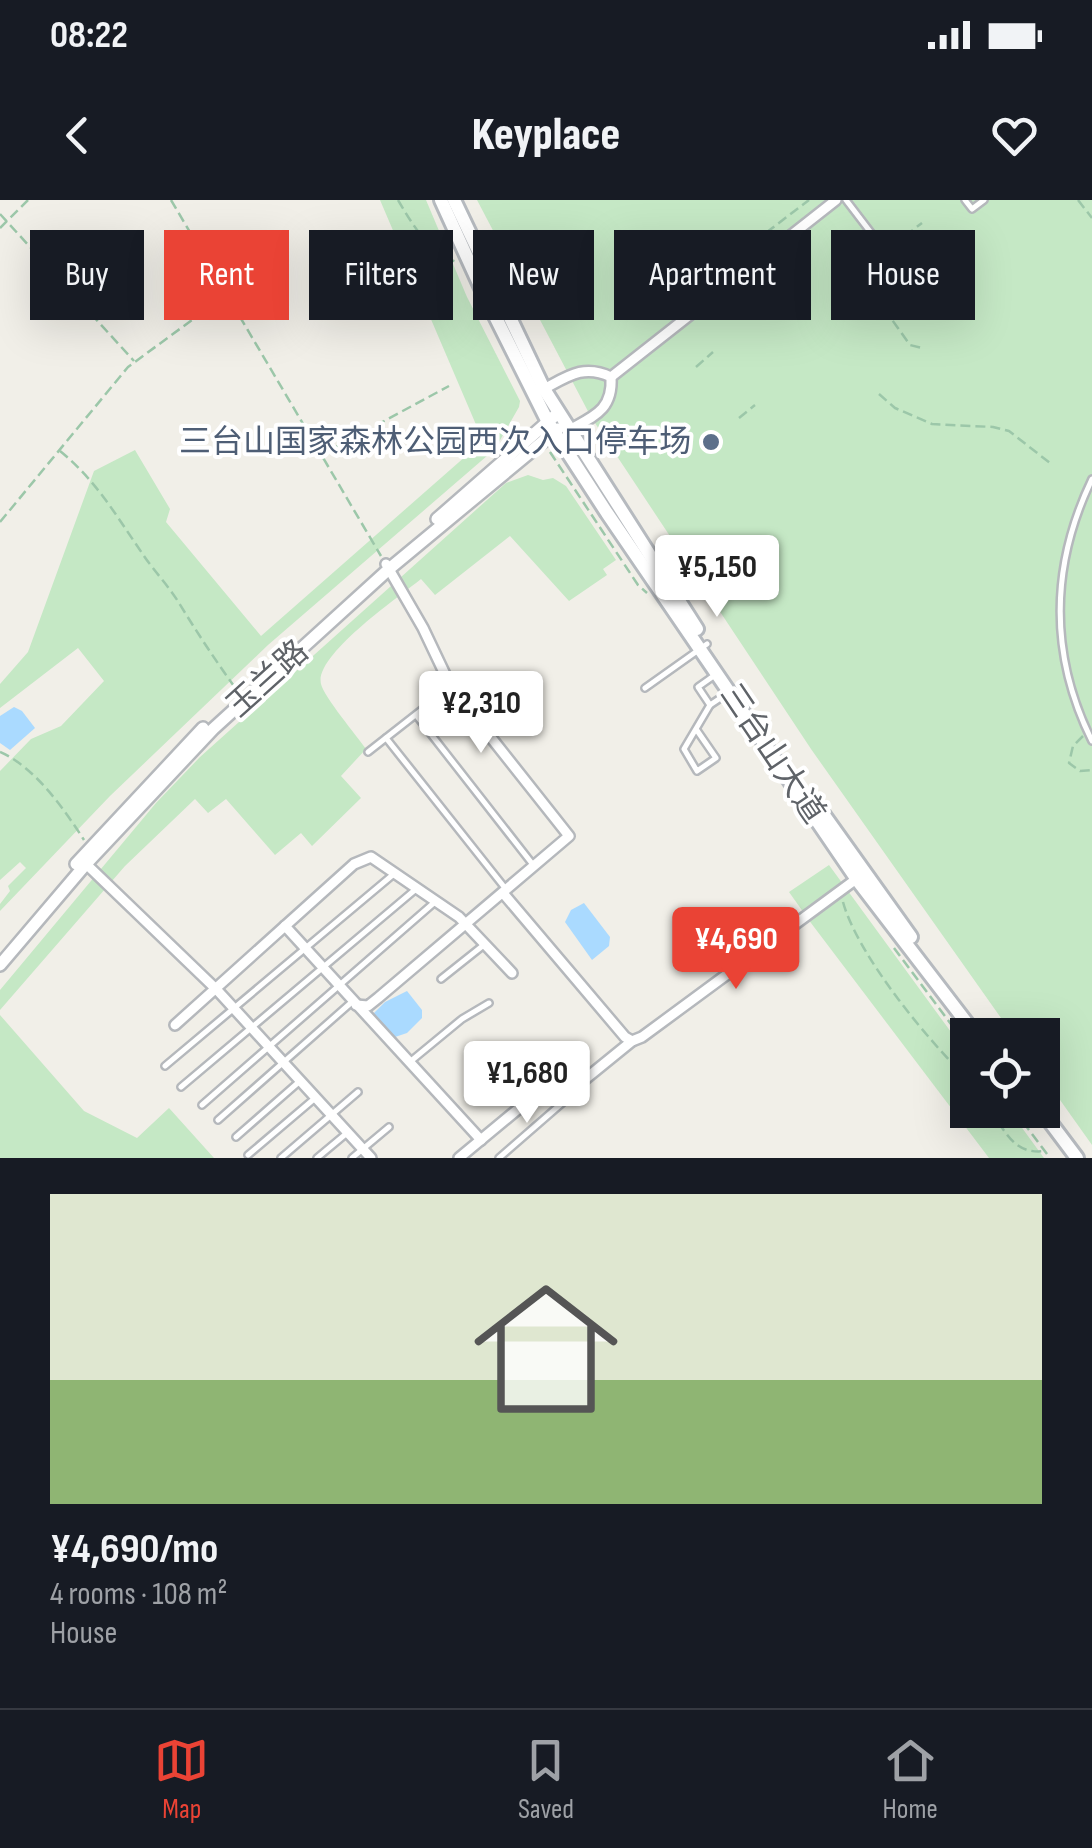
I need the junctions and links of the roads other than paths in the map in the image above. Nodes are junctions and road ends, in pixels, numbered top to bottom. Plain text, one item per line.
1 (440, 200) edge
2 (454, 200) edge
3 (836, 200) edge
4 (846, 200) edge
5 (965, 200) edge
6 (984, 200) edge
7 (869, 230) edge
8 (611, 377) junction
9 (544, 389) junction
10 (559, 424) junction
11 (1092, 480) edge
12 (388, 566) junction
13 (704, 646) junction
14 (718, 674) junction
15 (452, 688) junction
16 (646, 688) dead end
17 (730, 691) junction
18 (710, 705) junction
19 (416, 715) junction
20 (696, 729) junction
21 (386, 738) junction
22 (1090, 738) edge
23 (368, 752) dead end
24 (86, 857) junction
25 (534, 866) junction
26 (395, 873) junction
27 (856, 879) junction
28 (417, 888) junction
29 (505, 892) junction
30 (436, 901) junction
31 (467, 924) junction
32 (285, 926) junction
33 (485, 944) junction
34 (306, 948) junction
35 (0, 953) edge
36 (0, 965) edge
37 (322, 967) junction
38 (512, 974) dead end
39 (442, 979) dead end
40 (339, 986) junction
41 (216, 988) junction
42 (355, 1003) junction
43 (488, 1004) dead end
44 (234, 1008) junction
45 (963, 1018) edge
46 (971, 1018) edge
47 (175, 1025) dead end
48 (251, 1027) junction
49 (632, 1041) junction
50 (269, 1047) junction
51 (284, 1063) junction
52 (409, 1063) junction
53 (571, 1065) joint
54 (165, 1066) dead end
55 (584, 1080) junction
56 (300, 1081) junction
57 (181, 1087) dead end
58 (358, 1092) dead end
59 (315, 1098) junction
60 (202, 1105) dead end
61 (331, 1115) junction
62 (218, 1120) dead end
63 (389, 1127) dead end
64 (1044, 1128) edge
65 (1054, 1128) edge
66 (347, 1132) junction
67 (236, 1137) dead end
68 (481, 1140) junction
69 (362, 1149) junction
70 (248, 1155) dead end
71 (281, 1158) edge
72 (317, 1158) edge
73 (352, 1158) edge
74 (370, 1158) edge
75 (460, 1158) edge
76 (499, 1158) edge
77 (1066, 1158) edge
78 (1076, 1158) edge

1 - 10 main road, 三台山大道
2 - 9 main road, 三台山大道
3 - 8 street, 玉兰路
4 - 7 lane
5 - 6 lane
8 - 9 street
8 - 10 street, 玉兰路
9 - 10 main road, 三台山大道
10 - 12 street, 玉兰路
10 - 13 main road, 三台山大道
11 - 22 lane
12 - 15 street
12 - 24 street, 玉兰路
12 - 24 street, 玉兰路
13 - 14 main road, 三台山大道
13 - 16 lane
13 - 27 main road, 三台山大道
14 - 17 main road, 三台山大道
14 - 18 lane
15 - 19 lane
15 - 25 street
17 - 18 lane
17 - 27 main road, 三台山大道
18 - 20 lane
19 - 21 lane
19 - 25 lane
20 - 20 lane
21 - 23 lane
21 - 29 lane
24 - 35 street, 玉兰路
24 - 36 street, 玉兰路
24 - 41 street
25 - 29 street
26 - 28 street
26 - 32 street
26 - 34 lane
27 - 45 main road, 三台山大道
27 - 46 main road, 三台山大道
27 - 49 street
28 - 30 street
28 - 37 lane
29 - 31 street
29 - 49 street
30 - 31 street
30 - 40 lane
31 - 33 street
31 - 42 street
32 - 34 street
32 - 41 street
33 - 38 street
33 - 39 lane
34 - 37 street
34 - 44 lane
37 - 40 street
37 - 48 lane
40 - 42 street
40 - 50 lane
41 - 44 street
41 - 47 street
42 - 51 lane
42 - 52 street
43 - 52 lane
44 - 48 street
44 - 54 lane
48 - 50 street
48 - 57 lane
49 - 55 street
50 - 51 street
50 - 60 lane
51 - 56 street
51 - 62 lane
52 - 68 street
53 - 55 lane
53 - 68 street
55 - 76 lane
56 - 59 street
56 - 67 lane
58 - 61 lane
59 - 61 street
59 - 70 lane
61 - 66 street
61 - 71 lane
63 - 69 lane
64 - 77 main road
65 - 78 main road
66 - 69 street
66 - 72 lane
68 - 75 street
69 - 73 lane
69 - 74 street

